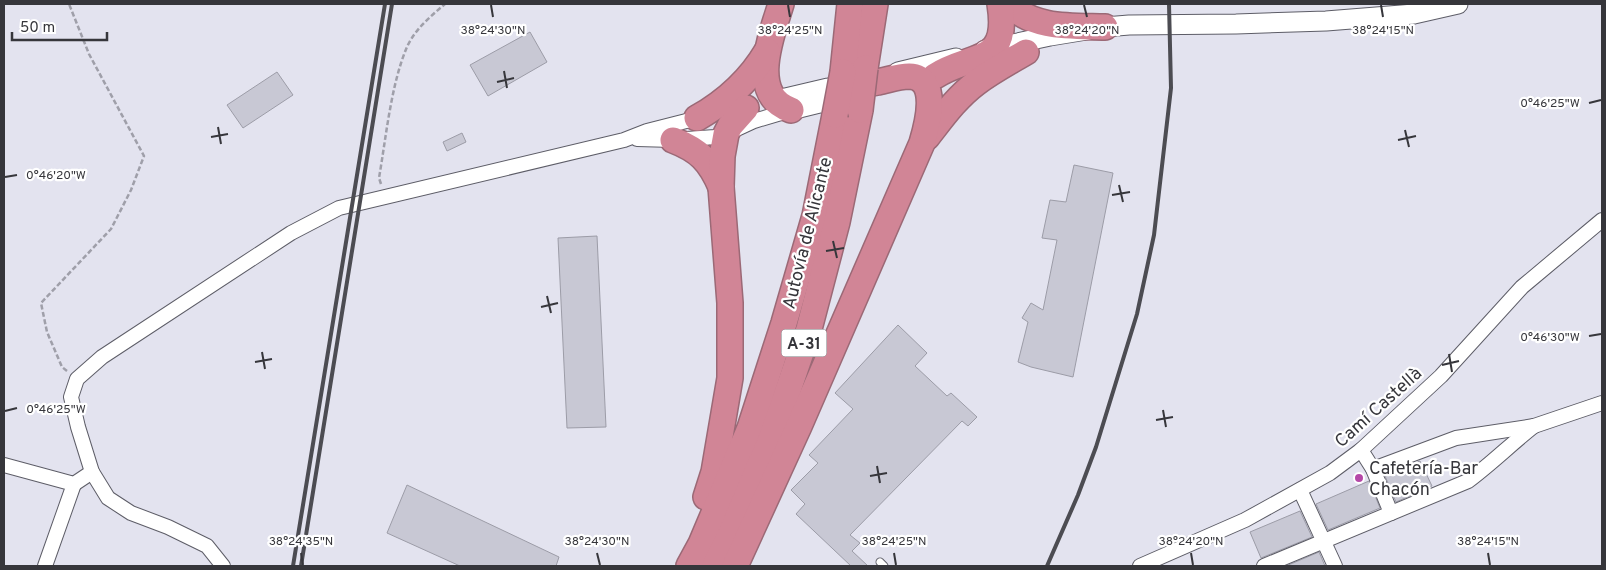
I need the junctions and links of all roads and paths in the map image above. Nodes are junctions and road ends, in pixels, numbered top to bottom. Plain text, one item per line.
1 (69, 4) edge
2 (445, 4) edge
3 (781, 4) edge
4 (850, 4) edge
5 (875, 4) edge
6 (1000, 4) edge
7 (1009, 4) edge
8 (1458, 4) edge
9 (1419, 9) edge
10 (1105, 27) junction
11 (1081, 32) junction
12 (768, 48) junction
13 (994, 48) junction
14 (1026, 52) junction
15 (854, 74) junction
16 (926, 77) junction
17 (784, 105) junction
18 (746, 108) junction
19 (698, 118) junction
20 (726, 134) junction
21 (624, 140) junction
22 (674, 140) junction
23 (922, 143) junction
24 (721, 187) junction
25 (383, 198) junction
26 (1602, 220) edge
27 (77, 379) junction
28 (1602, 403) edge
29 (1534, 426) junction
30 (1360, 450) junction
31 (4, 465) edge
32 (1373, 469) junction
33 (92, 472) junction
34 (74, 484) junction
35 (1300, 490) junction
36 (1391, 513) junction
37 (1324, 541) junction
38 (701, 544) junction
39 (45, 566) edge
40 (223, 566) edge
41 (689, 566) edge
42 (715, 566) edge
43 (735, 566) edge
44 (1140, 566) edge
45 (1264, 566) edge
46 (1335, 566) edge

1 - 27 path
2 - 25 path
3 - 12 highway
4 - 15 highway, Autovía de Alicante / A-31
5 - 15 highway, Autovía de Alicante / A-31
6 - 13 highway
7 - 10 highway
8 - 9 street
9 - 10 street
10 - 11 street
11 - 13 street
11 - 14 street
12 - 17 highway
12 - 19 highway
13 - 15 street
13 - 16 highway
14 - 16 street
14 - 23 highway
15 - 16 highway
15 - 17 street
15 - 38 highway, Autovía de Alicante / A-31, bridge
15 - 42 highway, Autovía de Alicante / A-31, bridge
16 - 17 street
16 - 23 highway
17 - 18 street
17 - 20 street
18 - 19 street
18 - 20 highway
19 - 21 street
20 - 22 street
20 - 24 highway
21 - 22 street
21 - 25 street
22 - 24 highway
23 - 43 highway
24 - 38 highway
25 - 27 street
26 - 30 street, Camí Castellà
27 - 33 street
28 - 29 street
29 - 32 street
29 - 36 street
30 - 32 street
30 - 35 street, Camí Castellà
31 - 34 street
32 - 36 street
33 - 34 street
33 - 40 street
34 - 39 street
35 - 37 street
35 - 44 street, Camí Castellà
36 - 37 street
37 - 45 street
37 - 46 street
38 - 41 highway, Autovía de Alicante / A-31

